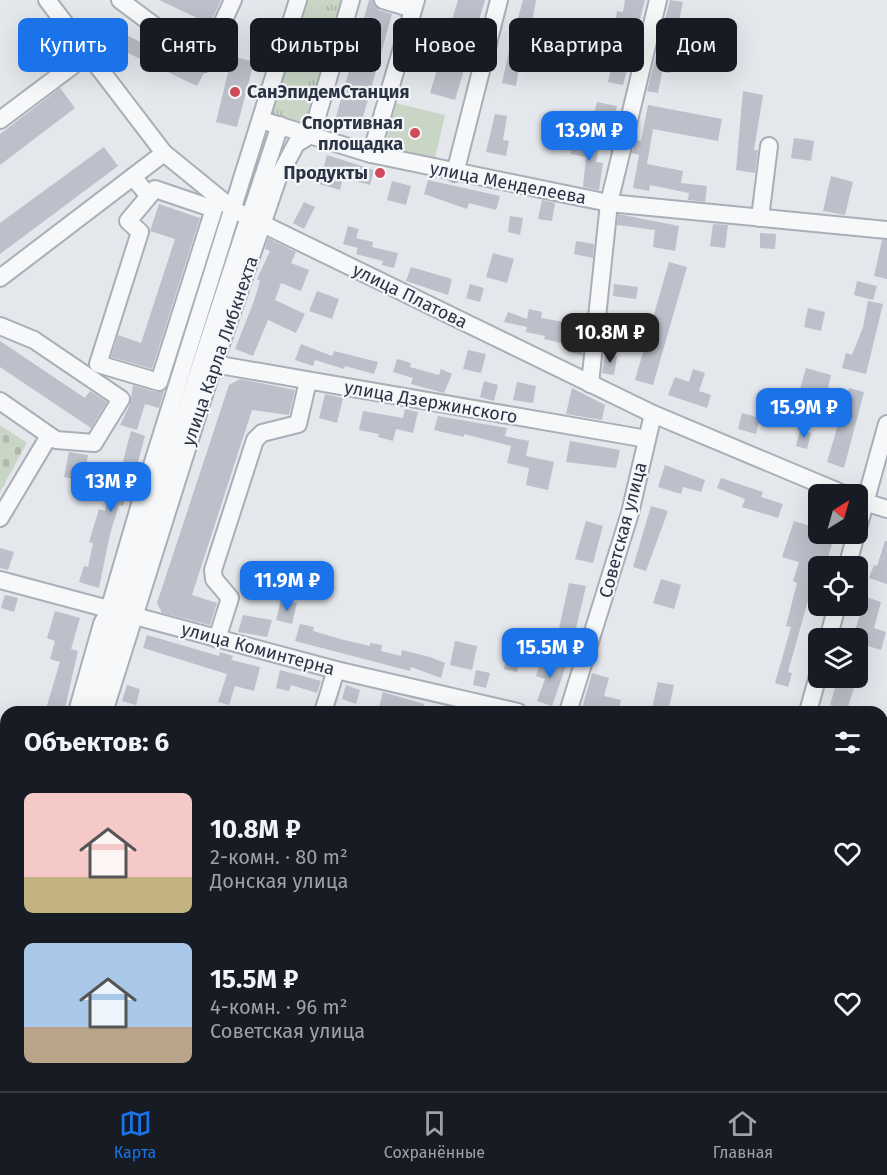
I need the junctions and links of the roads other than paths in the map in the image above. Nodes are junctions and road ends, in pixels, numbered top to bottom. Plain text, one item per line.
1 (47, 0) edge
2 (120, 0) edge
3 (233, 0) edge
4 (298, 0) edge
5 (351, 0) edge
6 (382, 0) edge
7 (500, 0) edge
8 (658, 0) edge
9 (415, 4) edge
10 (61, 18) edge
11 (64, 72) edge
12 (102, 72) edge
13 (0, 120) edge
14 (261, 120) junction
15 (280, 125) junction
16 (312, 134) junction
17 (770, 146) dead end
18 (164, 153) junction
19 (371, 154) junction
20 (455, 173) junction
21 (133, 177) junction
22 (149, 196) junction
23 (609, 203) junction
24 (250, 212) junction
25 (760, 218) junction
26 (887, 230) edge
27 (0, 278) edge
28 (0, 326) edge
29 (214, 364) junction
30 (308, 381) junction
31 (590, 384) junction
32 (0, 401) edge
33 (653, 414) junction
34 (887, 424) edge
35 (49, 436) junction
36 (647, 440) junction
37 (820, 484) edge
38 (867, 484) edge
39 (868, 504) edge
40 (887, 509) edge
41 (0, 518) edge
42 (0, 580) edge
43 (120, 614) junction
44 (217, 639) junction
45 (336, 670) junction
46 (815, 688) edge
47 (79, 706) edge
48 (94, 706) edge
49 (105, 706) edge
50 (324, 706) edge
51 (492, 706) edge
52 (570, 706) edge
53 (810, 706) edge

1 - 10 street, улица Платова
2 - 3 street
4 - 14 street, улица Карла Либкнехта
5 - 16 street
6 - 9 street
7 - 20 street
8 - 23 street
9 - 19 street
11 - 13 street
12 - 18 street, улица Платова
14 - 15 street, улица Менделеева
14 - 24 street, улица Карла Либкнехта
15 - 16 street, улица Менделеева
15 - 24 street, улица Карла Либкнехта
16 - 19 street, улица Менделеева
16 - 24 street, улица Карла Либкнехта
17 - 25 street
18 - 21 street
18 - 24 street, улица Платова
19 - 20 street, улица Менделеева
20 - 23 street, улица Менделеева
21 - 22 street
21 - 27 street
22 - 22 street
23 - 25 street, улица Менделеева
23 - 31 street
24 - 29 street, улица Карла Либкнехта
24 - 31 street, улица Платова
24 - 43 street, улица Карла Либкнехта
25 - 26 street, улица Менделеева
28 - 35 street
29 - 30 street, улица Дзержинского
29 - 43 street, улица Карла Либкнехта
30 - 36 street, улица Дзержинского
30 - 44 street
31 - 33 street, улица Платова
32 - 35 street
33 - 36 street, Советская улица
33 - 37 street, улица Платова
34 - 38 street
35 - 41 street
36 - 52 street, Советская улица
39 - 40 street
42 - 43 street, улица Коминтерна
43 - 44 street, улица Коминтерна
43 - 47 street, улица Карла Либкнехта
43 - 48 street, улица Карла Либкнехта
43 - 49 street, улица Карла Либкнехта
44 - 45 street, улица Коминтерна
45 - 50 street
45 - 51 street, улица Коминтерна
46 - 53 street

